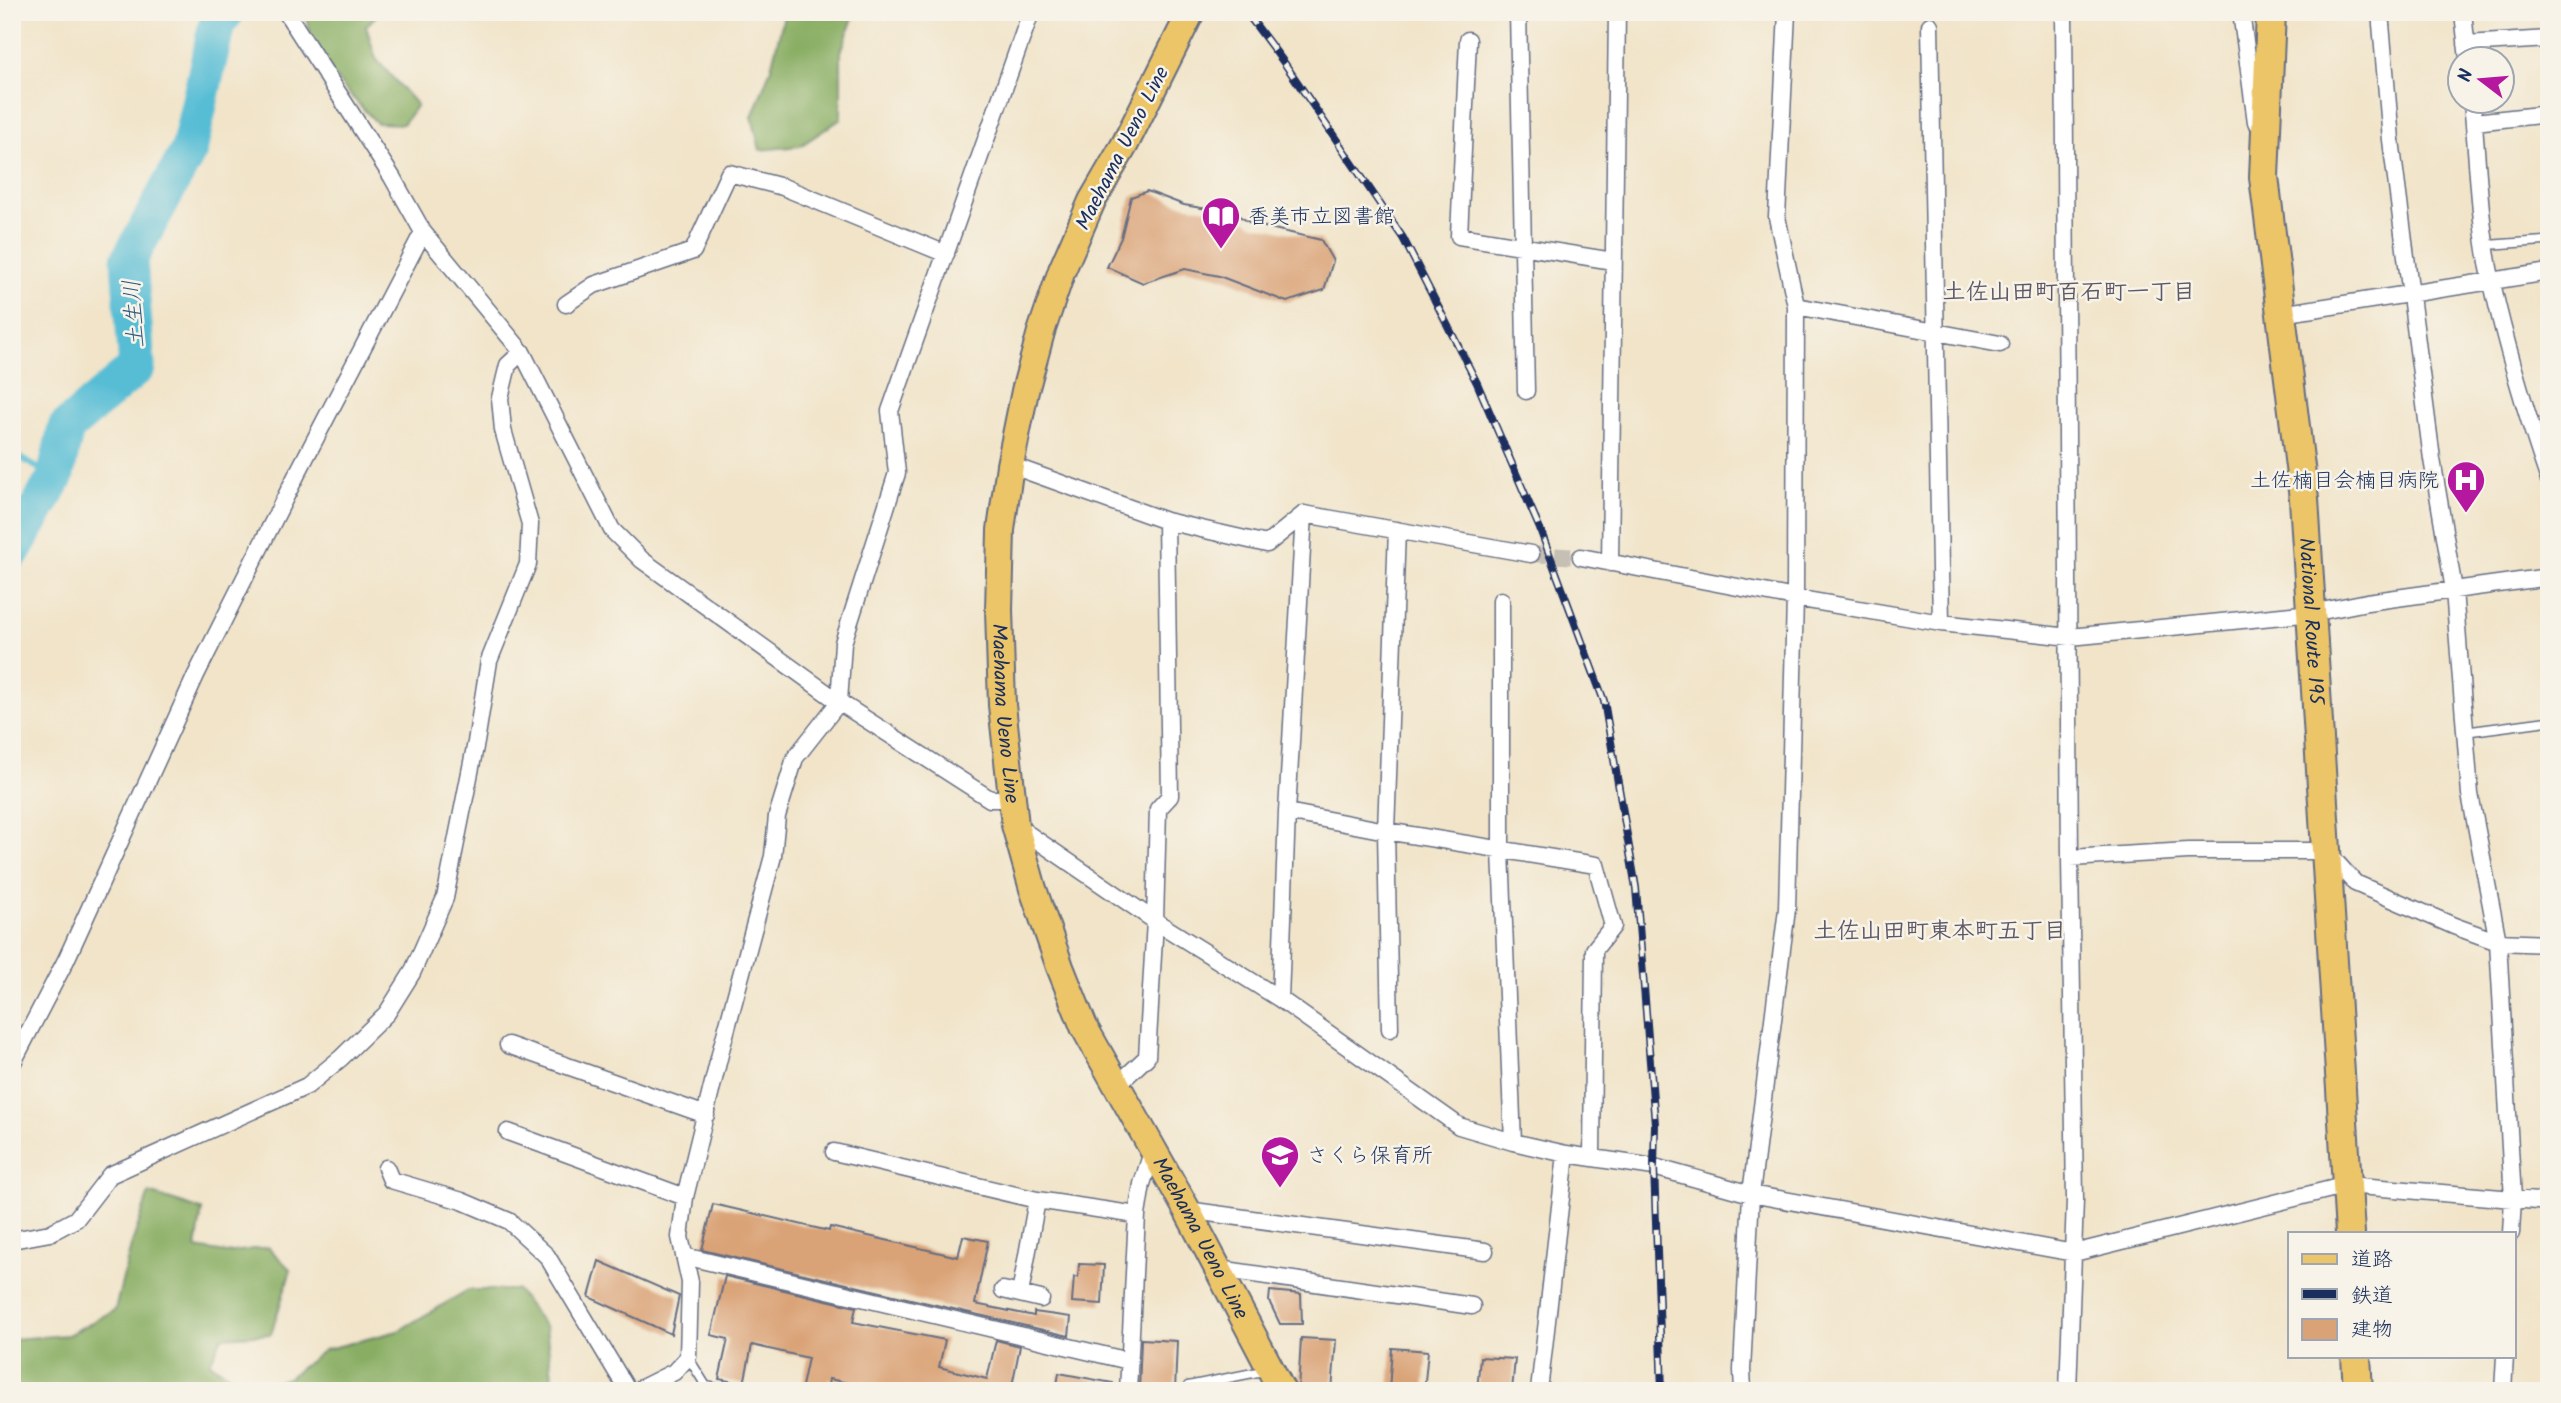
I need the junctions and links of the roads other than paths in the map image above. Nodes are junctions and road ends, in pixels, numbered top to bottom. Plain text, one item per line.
1 (286, 12) edge
2 (1031, 12) edge
3 (1191, 12) edge
4 (1518, 12) edge
5 (1617, 12) edge
6 (1787, 12) edge
7 (2064, 12) edge
8 (2241, 12) edge
9 (2271, 12) edge
10 (2380, 12) edge
11 (2463, 12) edge
12 (1930, 25) dead end
13 (2549, 39) edge
14 (1468, 40) dead end
15 (2466, 46) edge
16 (2505, 46) edge
17 (2549, 114) edge
18 (2473, 116) edge
19 (2474, 122) junction
20 (2264, 177) junction
21 (423, 232) junction
22 (2544, 241) dead end
23 (2487, 245) junction
24 (1523, 246) junction
25 (946, 254) junction
26 (1613, 261) junction
27 (2549, 272) edge
28 (2492, 282) junction
29 (2411, 295) junction
30 (566, 304) dead end
31 (1796, 306) junction
32 (2281, 314) junction
33 (1937, 332) junction
34 (2000, 344) dead end
35 (522, 352) junction
36 (1526, 391) dead end
37 (1010, 464) junction
38 (2549, 480) edge
39 (1304, 514) junction
40 (1166, 521) junction
41 (1397, 530) junction
42 (1531, 554) tunnel mouth
43 (1581, 556) tunnel mouth
44 (1610, 563) junction
45 (2549, 577) edge
46 (2454, 590) junction
47 (1795, 598) junction
48 (1501, 600) dead end
49 (2312, 613) junction
50 (1941, 623) junction
51 (2070, 636) junction
52 (839, 702) junction
53 (2547, 721) dead end
54 (2464, 732) junction
55 (1012, 799) junction
56 (1287, 812) junction
57 (1015, 825) junction
58 (1386, 831) junction
59 (1502, 850) junction
60 (2326, 851) junction
61 (2070, 858) junction
62 (1155, 921) junction
63 (2498, 942) junction
64 (2549, 944) edge
65 (1280, 999) junction
66 (1390, 1029) dead end
67 (508, 1045) dead end
68 (12, 1064) edge
69 (1117, 1085) junction
70 (706, 1115) junction
71 (508, 1132) dead end
72 (1513, 1142) junction
73 (1153, 1149) junction
74 (834, 1152) dead end
75 (1566, 1154) junction
76 (1592, 1157) junction
77 (386, 1168) dead end
78 (2347, 1185) junction
79 (1751, 1194) junction
80 (685, 1197) junction
81 (2513, 1199) junction
82 (1037, 1200) junction
83 (2549, 1202) edge
84 (1187, 1210) junction
85 (1137, 1215) junction
86 (2350, 1232) edge
87 (2511, 1232) edge
88 (12, 1240) edge
89 (1485, 1251) dead end
90 (2074, 1254) junction
91 (684, 1256) junction
92 (1219, 1269) junction
93 (1003, 1290) dead end
94 (1020, 1294) junction
95 (1041, 1299) dead end
96 (1472, 1306) dead end
97 (688, 1357) junction
98 (2356, 1358) edge
99 (2505, 1358) edge
100 (1129, 1361) junction
101 (1277, 1380) edge
102 (1188, 1387) dead end
103 (628, 1391) edge
104 (636, 1391) edge
105 (732, 1391) edge
106 (1128, 1391) edge
107 (1539, 1391) edge
108 (1743, 1391) edge
109 (2068, 1391) edge
110 (2358, 1391) edge
111 (2503, 1391) edge

1 - 21 street
2 - 25 street
3 - 37 main road, Maehama Ueno Line
4 - 24 street
5 - 26 street
6 - 31 street
7 - 51 street
8 - 20 street
9 - 20 highway, National Route 195
10 - 29 street
11 - 15 street
12 - 33 street
13 - 16 street
14 - 24 street
17 - 19 street
18 - 19 street
19 - 23 street
20 - 32 highway, National Route 195
21 - 35 street
21 - 68 street
22 - 23 lane
23 - 28 street
24 - 26 street
24 - 36 street
25 - 30 street
25 - 52 street
26 - 44 street
27 - 28 street
28 - 29 street
28 - 38 street
29 - 32 street
29 - 46 street
31 - 33 street
31 - 47 street
32 - 49 highway, National Route 195
33 - 34 street
33 - 50 street
35 - 52 street
35 - 88 street
37 - 40 street
37 - 55 main road, Maehama Ueno Line
39 - 40 street
39 - 41 street
39 - 56 street
40 - 62 street
41 - 42 street
41 - 58 street
43 - 44 street
44 - 47 street
45 - 46 street
46 - 49 street
46 - 54 street
47 - 50 street
47 - 79 street
48 - 59 street
49 - 51 street
49 - 60 highway, National Route 195
50 - 51 street
51 - 61 street
52 - 55 street
52 - 70 street
53 - 54 lane
54 - 63 street
55 - 57 main road, Maehama Ueno Line
56 - 58 street
56 - 65 street
57 - 62 street
57 - 69 main road, Maehama Ueno Line
58 - 59 street
58 - 66 street
59 - 72 street
59 - 76 street
60 - 61 street
60 - 63 street
60 - 78 highway, National Route 195
61 - 90 street
62 - 65 street
62 - 69 street
63 - 64 street
63 - 81 street
65 - 72 street
67 - 70 street
69 - 73 main road, Maehama Ueno Line
70 - 80 street
71 - 80 street
72 - 75 street
73 - 84 main road, Maehama Ueno Line
73 - 85 street
74 - 82 street
75 - 76 street
75 - 107 street
76 - 79 street
77 - 103 street
78 - 81 street
78 - 86 highway, National Route 195
78 - 90 street
79 - 90 street
79 - 108 street
80 - 91 street
81 - 83 street
81 - 87 street
82 - 85 street
82 - 94 street
84 - 89 street
84 - 92 main road, Maehama Ueno Line
85 - 100 street
90 - 109 street
91 - 97 street
91 - 100 street
92 - 96 street
92 - 101 main road, Maehama Ueno Line
93 - 94 street
94 - 95 street
97 - 104 street
97 - 105 lane
98 - 110 highway
99 - 111 street
100 - 106 street
101 - 102 lane

